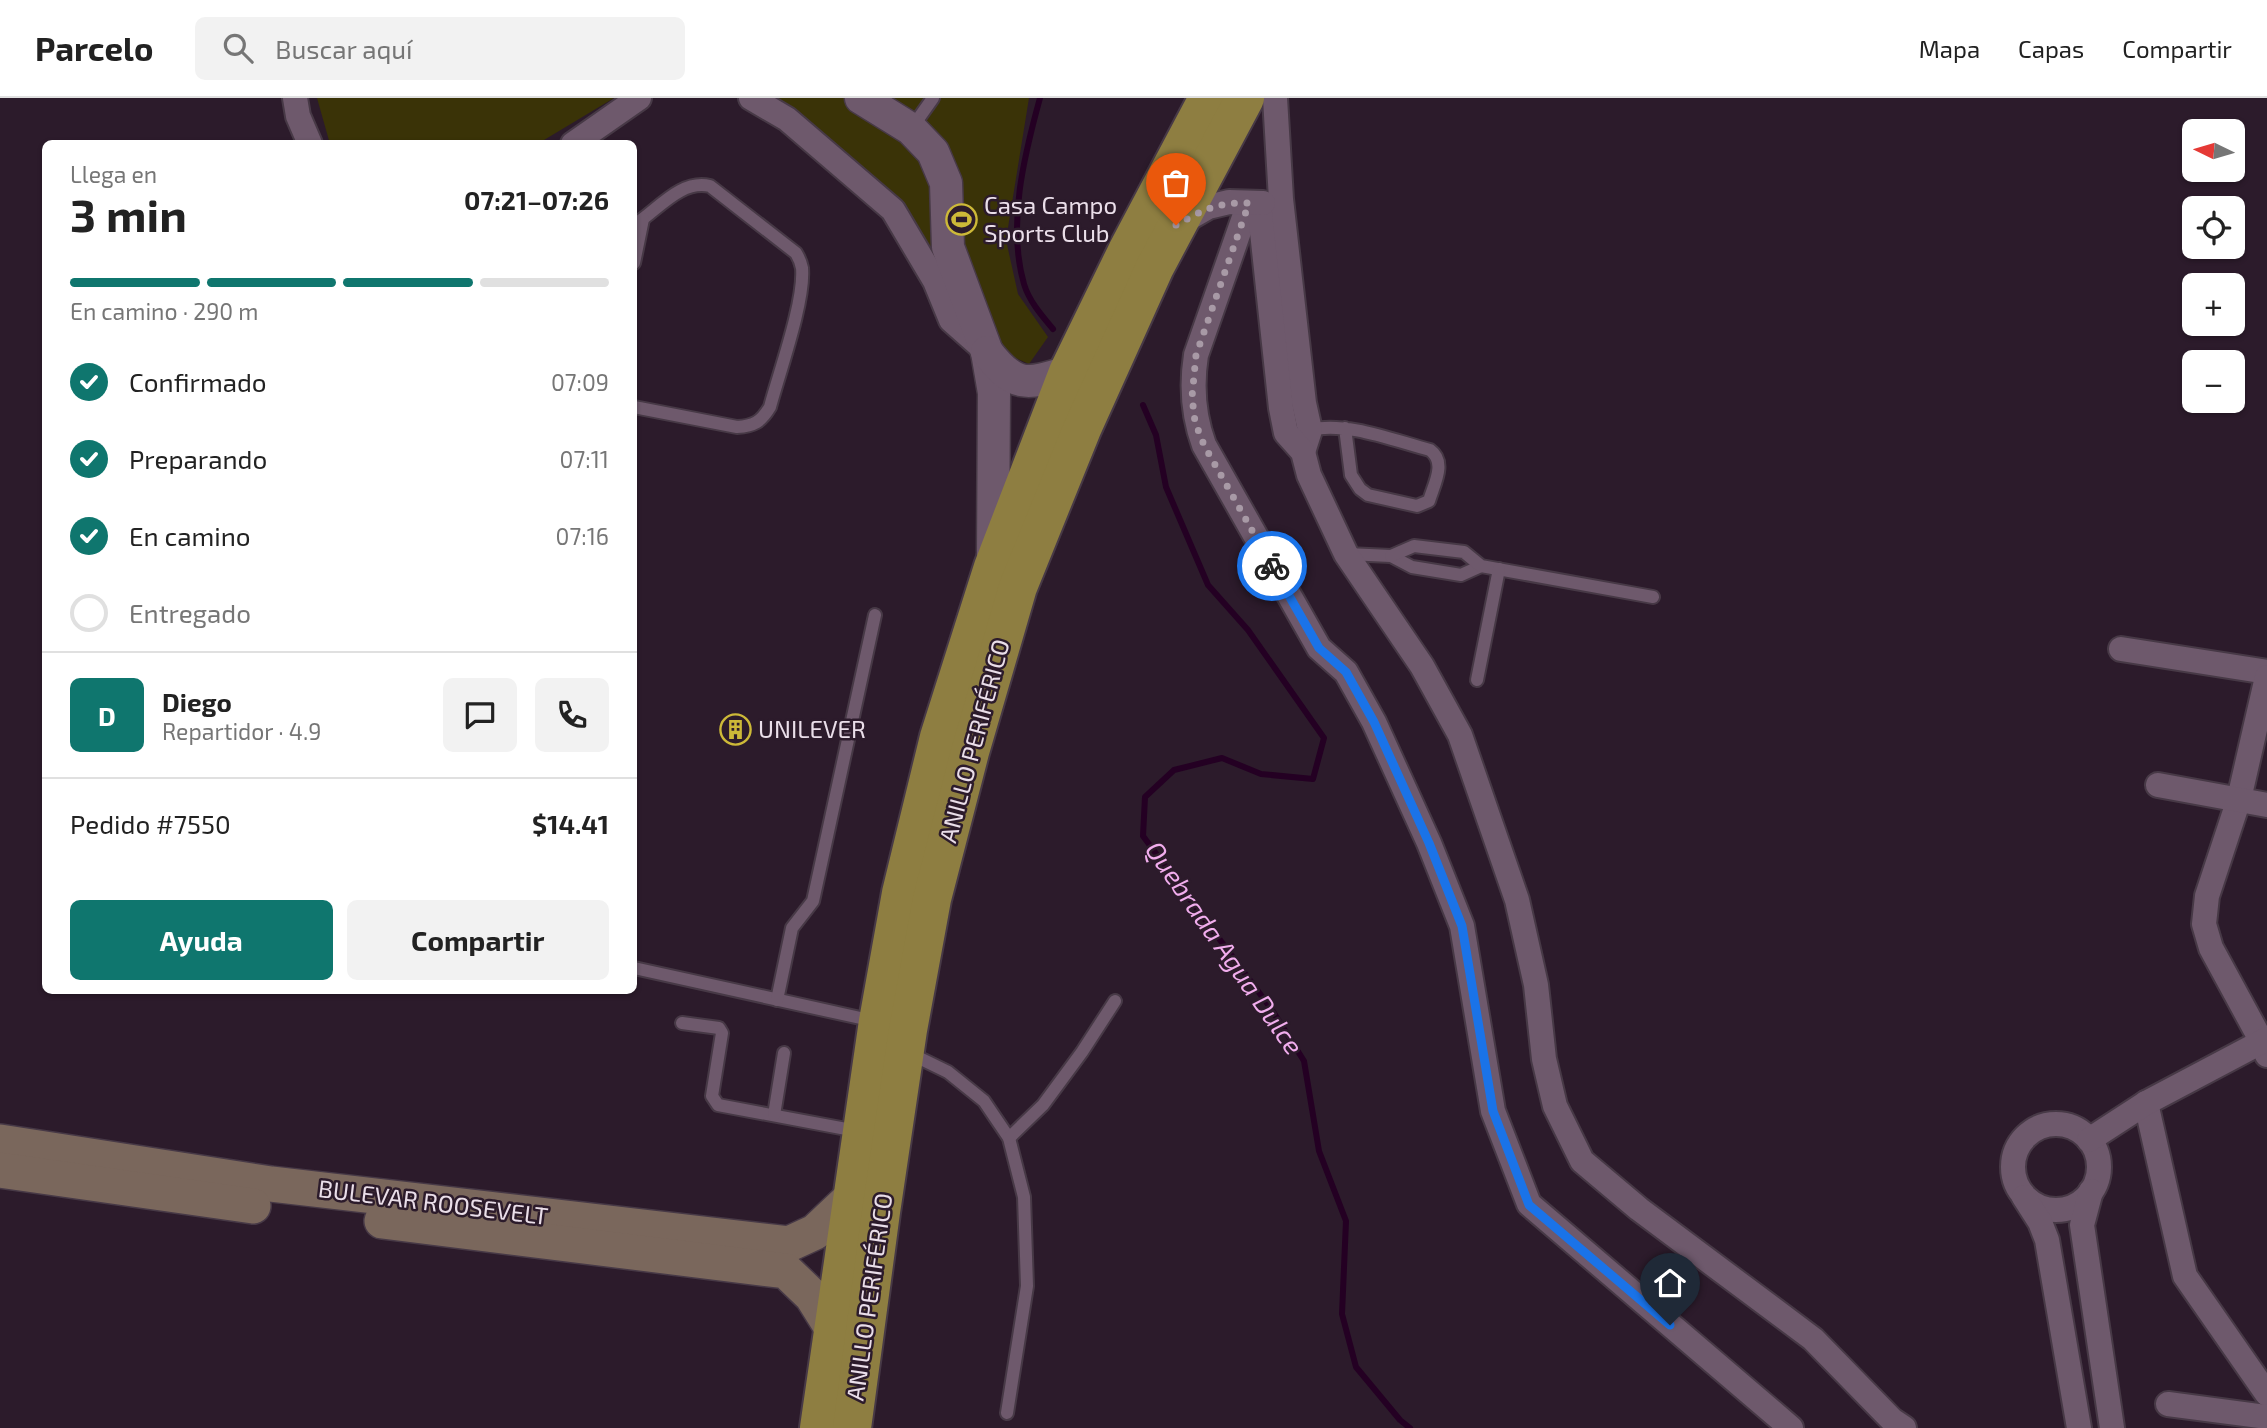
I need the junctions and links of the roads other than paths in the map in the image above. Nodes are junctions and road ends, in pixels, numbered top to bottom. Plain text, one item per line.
1 (295, 98) edge
2 (639, 98) edge
3 (751, 98) edge
4 (861, 98) edge
5 (933, 98) edge
6 (1208, 98) edge
7 (1245, 98) edge
8 (1275, 98) edge
9 (911, 130) junction
10 (308, 140) edge
11 (579, 140) edge
12 (1263, 202) junction
13 (638, 222) edge
14 (1176, 225) junction
15 (987, 352) junction
16 (1068, 372) junction
17 (637, 408) edge
18 (1345, 428) junction
19 (1306, 441) junction
20 (1346, 554) junction
21 (1391, 556) junction
22 (1481, 566) junction
23 (993, 567) junction
24 (1499, 569) junction
25 (1653, 597) dead end
26 (874, 615) dead end
27 (2121, 649) dead end
28 (2267, 674) edge
29 (1477, 680) dead end
30 (2158, 785) dead end
31 (2239, 799) junction
32 (2267, 804) edge
33 (637, 969) edge
34 (777, 1000) junction
35 (1115, 1001) dead end
36 (878, 1021) junction
37 (682, 1023) dead end
38 (2265, 1045) edge
39 (905, 1051) junction
40 (784, 1053) dead end
41 (2146, 1103) junction
42 (775, 1115) junction
43 (861, 1131) junction
44 (1009, 1138) junction
45 (2090, 1140) junction
46 (0, 1142) edge
47 (0, 1170) edge
48 (2091, 1191) junction
49 (2024, 1196) junction
50 (851, 1198) junction
51 (788, 1257) junction
52 (832, 1328) junction
53 (2267, 1394) edge
54 (2168, 1404) dead end
55 (1007, 1413) dead end
56 (2267, 1417) edge
57 (819, 1428) edge
58 (852, 1428) edge
59 (1791, 1428) edge
60 (1904, 1428) edge
61 (2079, 1428) edge
62 (2112, 1428) edge

1 - 10 street
2 - 11 street
3 - 15 street
4 - 9 street
5 - 9 lane
6 - 16 highway, ANILLO PERIFÉRICO
7 - 14 highway, ANILLO PERIFÉRICO
8 - 12 street
9 - 15 street
12 - 14 street
12 - 19 street
12 - 59 street
13 - 17 lane
14 - 39 highway, ANILLO PERIFÉRICO
15 - 16 street
15 - 23 street
16 - 23 highway, ANILLO PERIFÉRICO
18 - 18 lane
18 - 19 lane
19 - 20 street
20 - 21 lane
20 - 60 street
21 - 22 lane
21 - 22 lane
22 - 24 lane
23 - 36 highway, ANILLO PERIFÉRICO
24 - 25 lane
24 - 29 lane
26 - 34 lane
27 - 28 street
28 - 31 street
30 - 31 street
31 - 32 street
31 - 38 street
33 - 34 lane
34 - 36 lane
35 - 44 lane
36 - 43 highway, ANILLO PERIFÉRICO
37 - 42 lane
38 - 41 street
39 - 44 lane
39 - 58 highway, ANILLO PERIFÉRICO
40 - 42 lane
41 - 45 street
41 - 53 street
42 - 43 lane
43 - 50 highway, ANILLO PERIFÉRICO
44 - 55 lane
45 - 48 street
45 - 49 street
46 - 51 main road, BULEVAR ROOSEVELT
47 - 51 main road, BULEVAR ROOSEVELT
48 - 49 street
48 - 62 street
49 - 61 street
50 - 51 main road
50 - 52 highway, ANILLO PERIFÉRICO
51 - 52 main road
52 - 57 highway, ANILLO PERIFÉRICO
54 - 56 street

